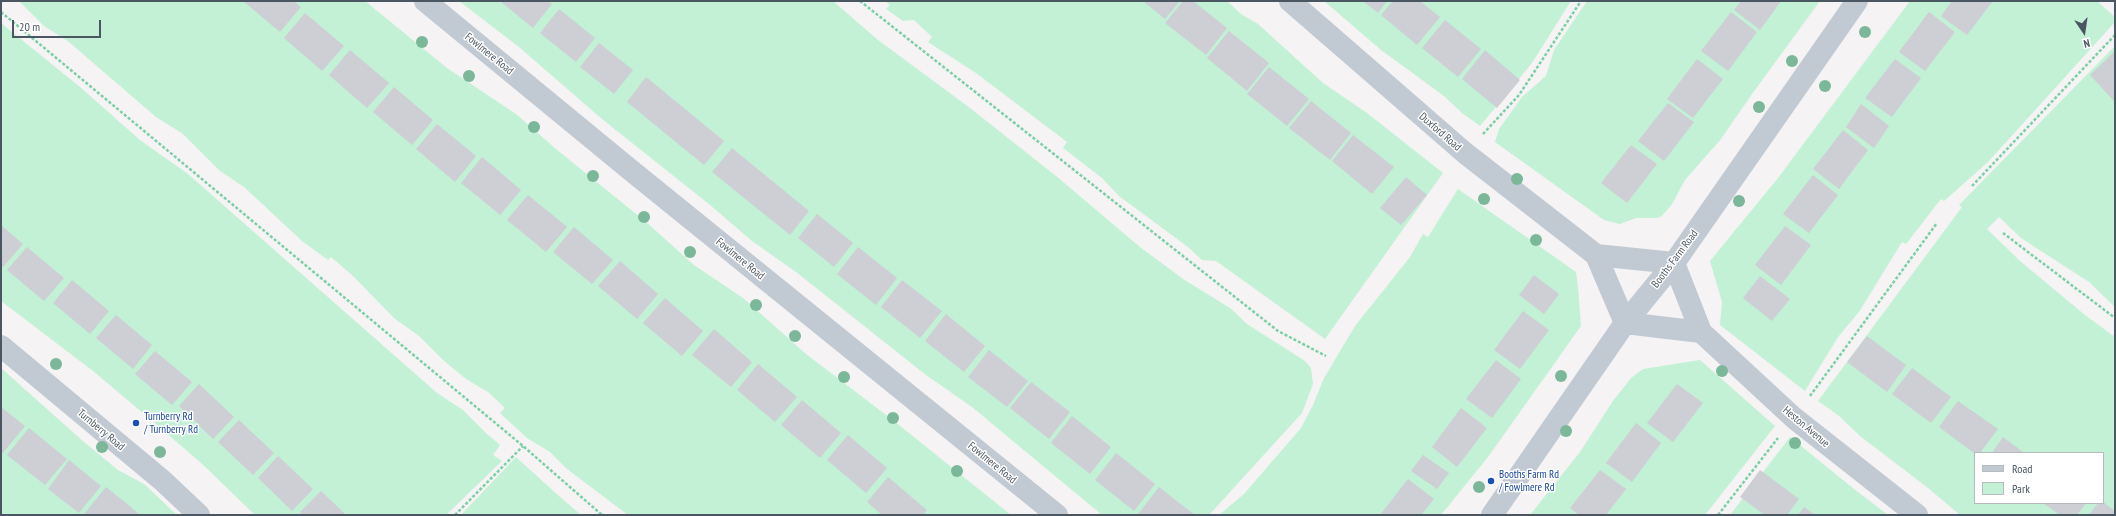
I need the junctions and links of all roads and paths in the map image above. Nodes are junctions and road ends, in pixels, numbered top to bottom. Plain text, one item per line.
1 (425, 1) edge
2 (860, 1) edge
3 (1290, 1) edge
4 (1581, 1) edge
5 (1857, 1) edge
6 (1, 12) edge
7 (2115, 35) edge
8 (1465, 154) junction
9 (1972, 186) dead end
10 (1937, 223) dead end
11 (2003, 233) dead end
12 (1596, 255) junction
13 (1674, 263) junction
14 (2115, 318) edge
15 (1625, 322) junction
16 (1701, 332) junction
17 (1, 346) edge
18 (1326, 356) dead end
19 (1794, 418) junction
20 (523, 446) junction
21 (199, 515) edge
22 (455, 515) edge
23 (602, 515) edge
24 (1057, 515) edge
25 (1492, 515) edge
26 (1718, 515) edge
27 (1916, 515) edge

1 - 24 street, Fowlmere Road
2 - 18 path
3 - 8 street, Duxford Road
4 - 8 path
5 - 13 street, Booths Farm Road
6 - 20 path
7 - 9 path
8 - 12 street, Duxford Road
10 - 19 path
11 - 14 path
12 - 13 street
12 - 15 street, Duxford Road
13 - 15 street, Booths Farm Road
13 - 16 street, Heston Avenue
15 - 16 street
15 - 25 street, Booths Farm Road
16 - 19 street, Heston Avenue
17 - 21 street, Turnberry Road
19 - 26 path
19 - 27 street, Heston Avenue
20 - 22 path
20 - 23 path

